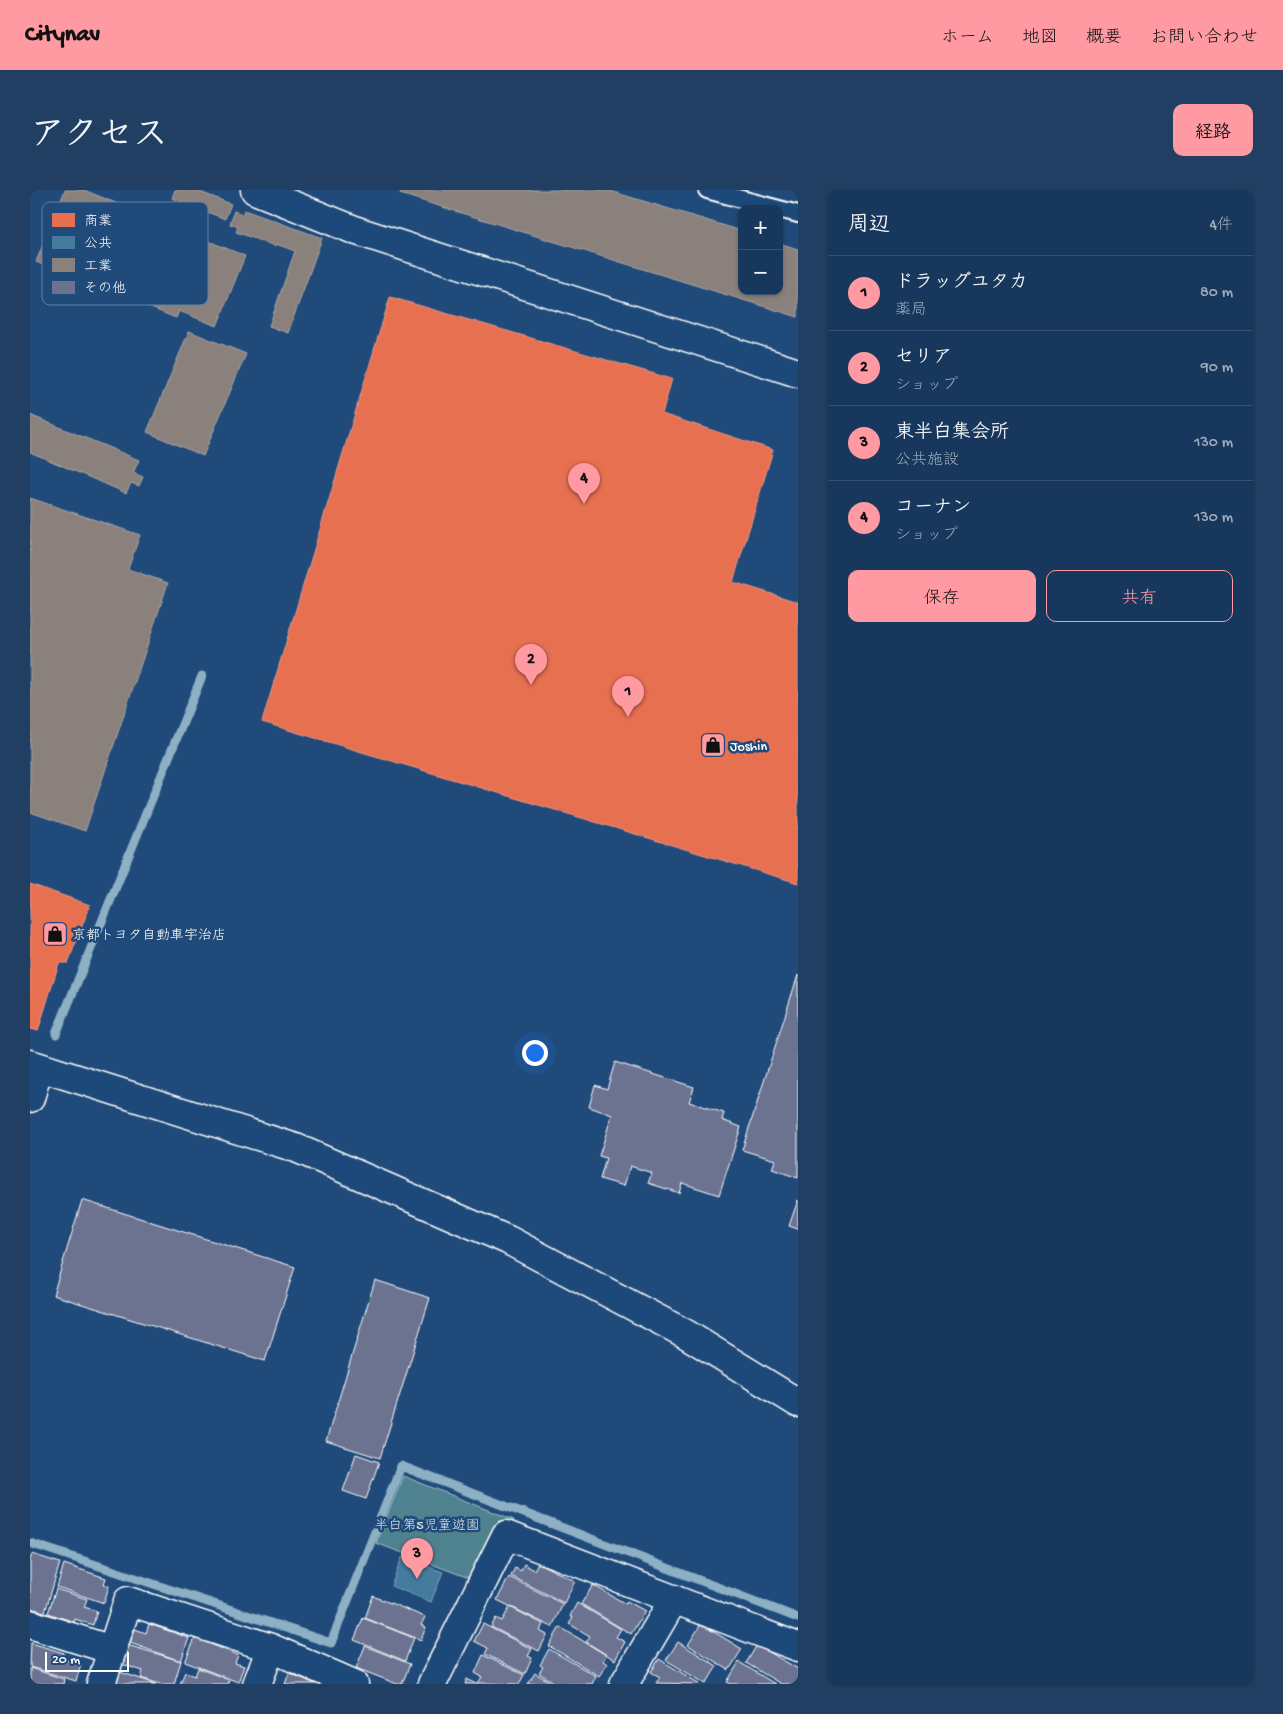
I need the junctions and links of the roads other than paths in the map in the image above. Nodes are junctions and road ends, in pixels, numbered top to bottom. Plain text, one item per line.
1 (255, 190) edge
2 (707, 190) edge
3 (798, 214) edge
4 (798, 373) edge
5 (35, 1066) edge
6 (30, 1098) edge
7 (798, 1402) edge
8 (674, 1599) junction
9 (30, 1624) edge
10 (798, 1647) edge
11 (271, 1648) junction
12 (112, 1650) junction
13 (101, 1684) edge
14 (258, 1684) edge
15 (354, 1684) edge
16 (432, 1684) edge
17 (624, 1684) edge

1 - 4 street
2 - 3 lane
5 - 6 street
5 - 7 street
8 - 10 street
8 - 16 street
8 - 17 street
9 - 12 street
11 - 12 street
11 - 14 street
11 - 15 street
12 - 13 street

